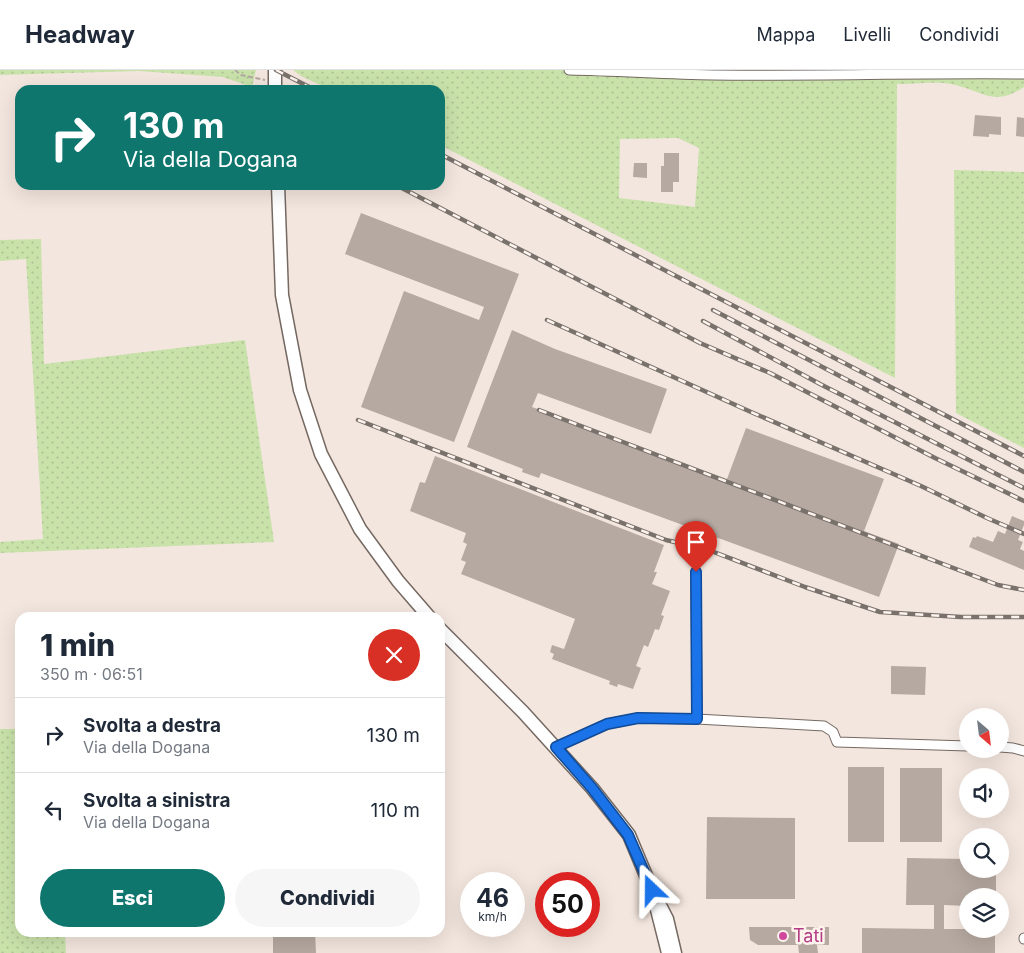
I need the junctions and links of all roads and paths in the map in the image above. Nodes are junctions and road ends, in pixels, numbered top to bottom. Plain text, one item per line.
1 (235, 70) edge
2 (569, 70) edge
3 (711, 72) edge
4 (1024, 74) edge
5 (271, 75) edge
6 (278, 190) edge
7 (696, 572) dead end
8 (425, 612) edge
9 (445, 634) edge
10 (697, 719) junction
11 (959, 746) edge
12 (556, 747) junction
13 (1009, 748) edge
14 (1024, 751) edge
15 (652, 890) junction
16 (668, 953) edge
17 (676, 953) edge

1 - 5 path
2 - 3 street
3 - 4 street
6 - 8 main road
7 - 10 street
9 - 12 main road
10 - 11 street
10 - 12 street
12 - 15 main road
13 - 14 street
15 - 16 main road
15 - 17 main road

